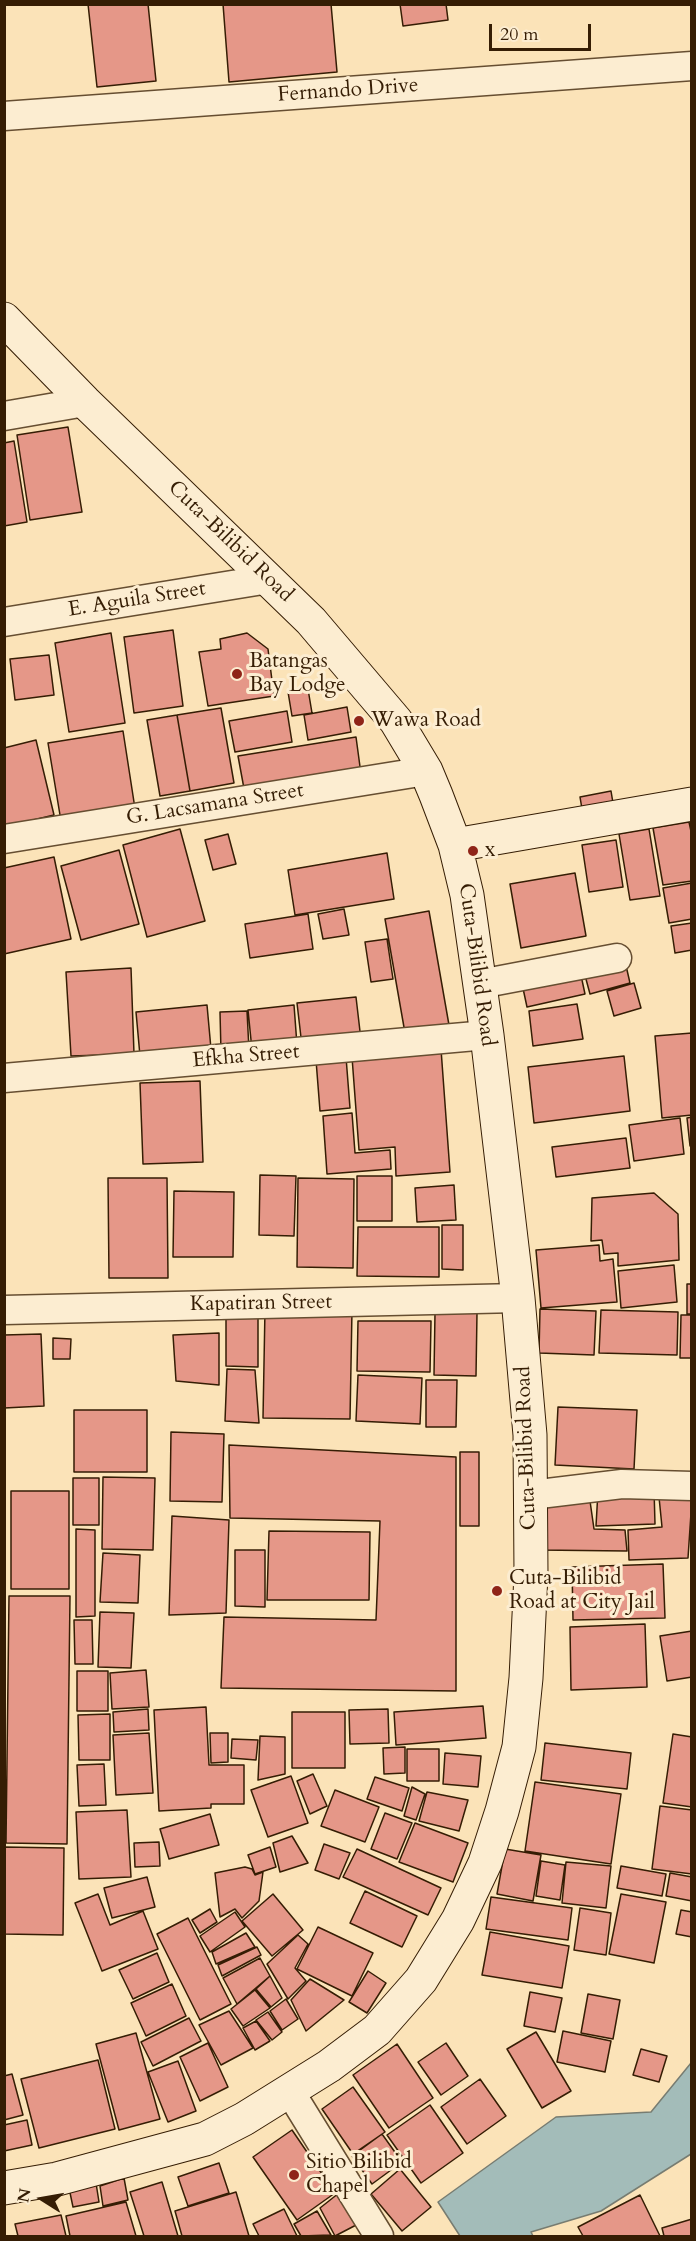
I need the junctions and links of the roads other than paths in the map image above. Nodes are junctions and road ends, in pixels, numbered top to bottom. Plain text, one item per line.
1 (692, 66) edge
2 (4, 116) edge
3 (4, 319) edge
4 (85, 402) junction
5 (4, 417) edge
6 (269, 579) junction
7 (4, 622) edge
8 (426, 771) junction
9 (692, 804) edge
10 (4, 839) edge
11 (455, 845) junction
12 (617, 958) dead end
13 (480, 984) junction
14 (487, 1035) junction
15 (4, 1078) edge
16 (518, 1298) junction
17 (4, 1310) edge
18 (692, 1486) edge
19 (531, 1496) junction
20 (289, 2090) junction
21 (4, 2188) edge
22 (379, 2236) edge

1 - 2 street, Fernando Drive
3 - 4 street, Cuta-Bilibid Road
4 - 5 street
4 - 6 street, Cuta-Bilibid Road
6 - 7 street, E. Aguila Street
6 - 8 street, Cuta-Bilibid Road
8 - 10 street, G. Lacsamana Street
8 - 11 street, Cuta-Bilibid Road
9 - 11 street
11 - 13 street, Cuta-Bilibid Road
12 - 13 street
13 - 14 street, Cuta-Bilibid Road
14 - 15 street, Efkha Street
14 - 16 street, Cuta-Bilibid Road
16 - 17 street, Kapatiran Street
16 - 19 street, Cuta-Bilibid Road
18 - 19 street
19 - 20 street, Cuta-Bilibid Road
20 - 21 street, Cuta-Bilibid Road
20 - 22 street

